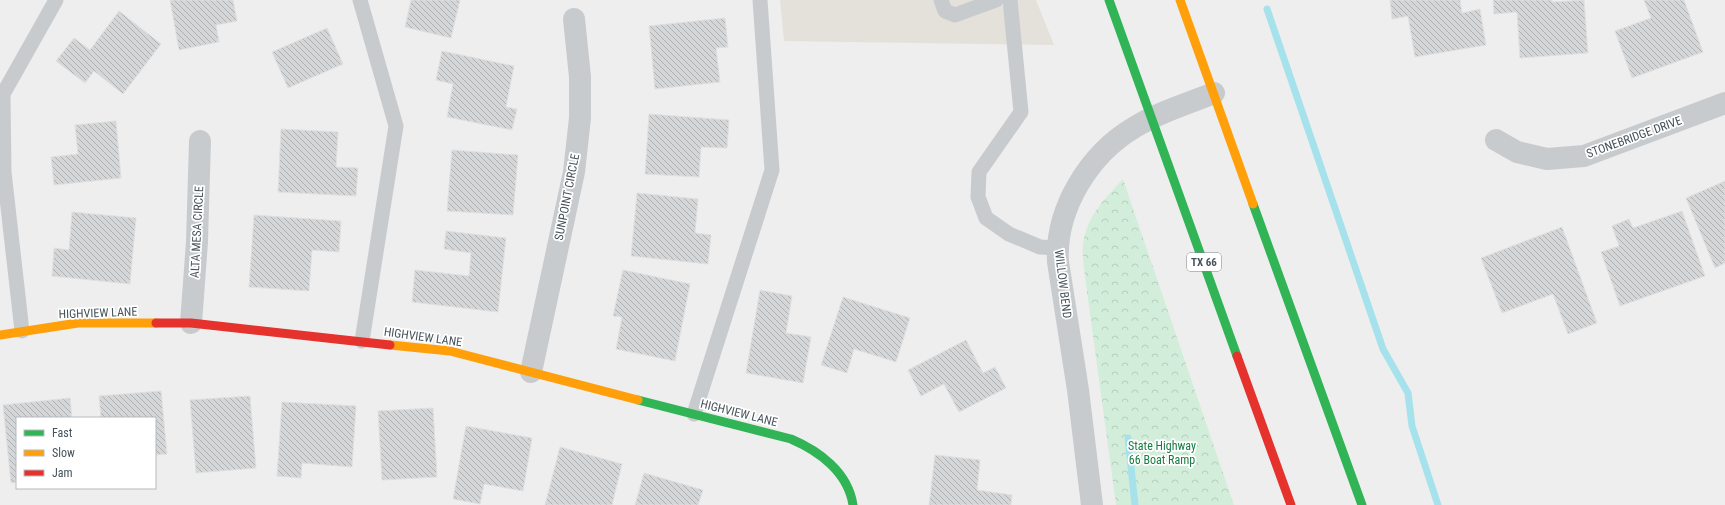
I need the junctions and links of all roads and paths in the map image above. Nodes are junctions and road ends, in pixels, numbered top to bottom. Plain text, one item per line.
1 (56, 0) edge
2 (360, 0) edge
3 (760, 0) edge
4 (941, 0) edge
5 (996, 0) edge
6 (1010, 0) edge
7 (1109, 0) edge
8 (1180, 0) edge
9 (574, 19) dead end
10 (1214, 93) junction
11 (1725, 103) edge
12 (1152, 117) junction
13 (2, 138) edge
14 (1496, 140) dead end
15 (200, 141) dead end
16 (1057, 248) junction
17 (191, 323) junction
18 (22, 331) junction
19 (0, 335) edge
20 (362, 341) junction
21 (531, 372) junction
22 (694, 414) junction
23 (853, 503) edge
24 (1092, 505) edge
25 (1291, 505) edge
26 (1362, 505) edge

1 - 13 lane
2 - 20 lane
3 - 22 lane
4 - 5 lane
6 - 16 lane
7 - 12 main road, TX 66
8 - 10 main road
9 - 21 street, SUNPOINT CIRCLE
10 - 12 street, WILLOW BEND
10 - 26 main road
11 - 14 street, STONEBRIDGE DRIVE
12 - 16 street, WILLOW BEND
12 - 25 main road, TX 66
13 - 18 lane
15 - 17 street, ALTA MESA CIRCLE
16 - 24 street, WILLOW BEND
17 - 18 main road, HIGHVIEW LANE
17 - 20 main road, HIGHVIEW LANE
18 - 19 main road, HIGHVIEW LANE
20 - 21 main road, HIGHVIEW LANE
21 - 22 main road, HIGHVIEW LANE
22 - 23 main road, HIGHVIEW LANE

